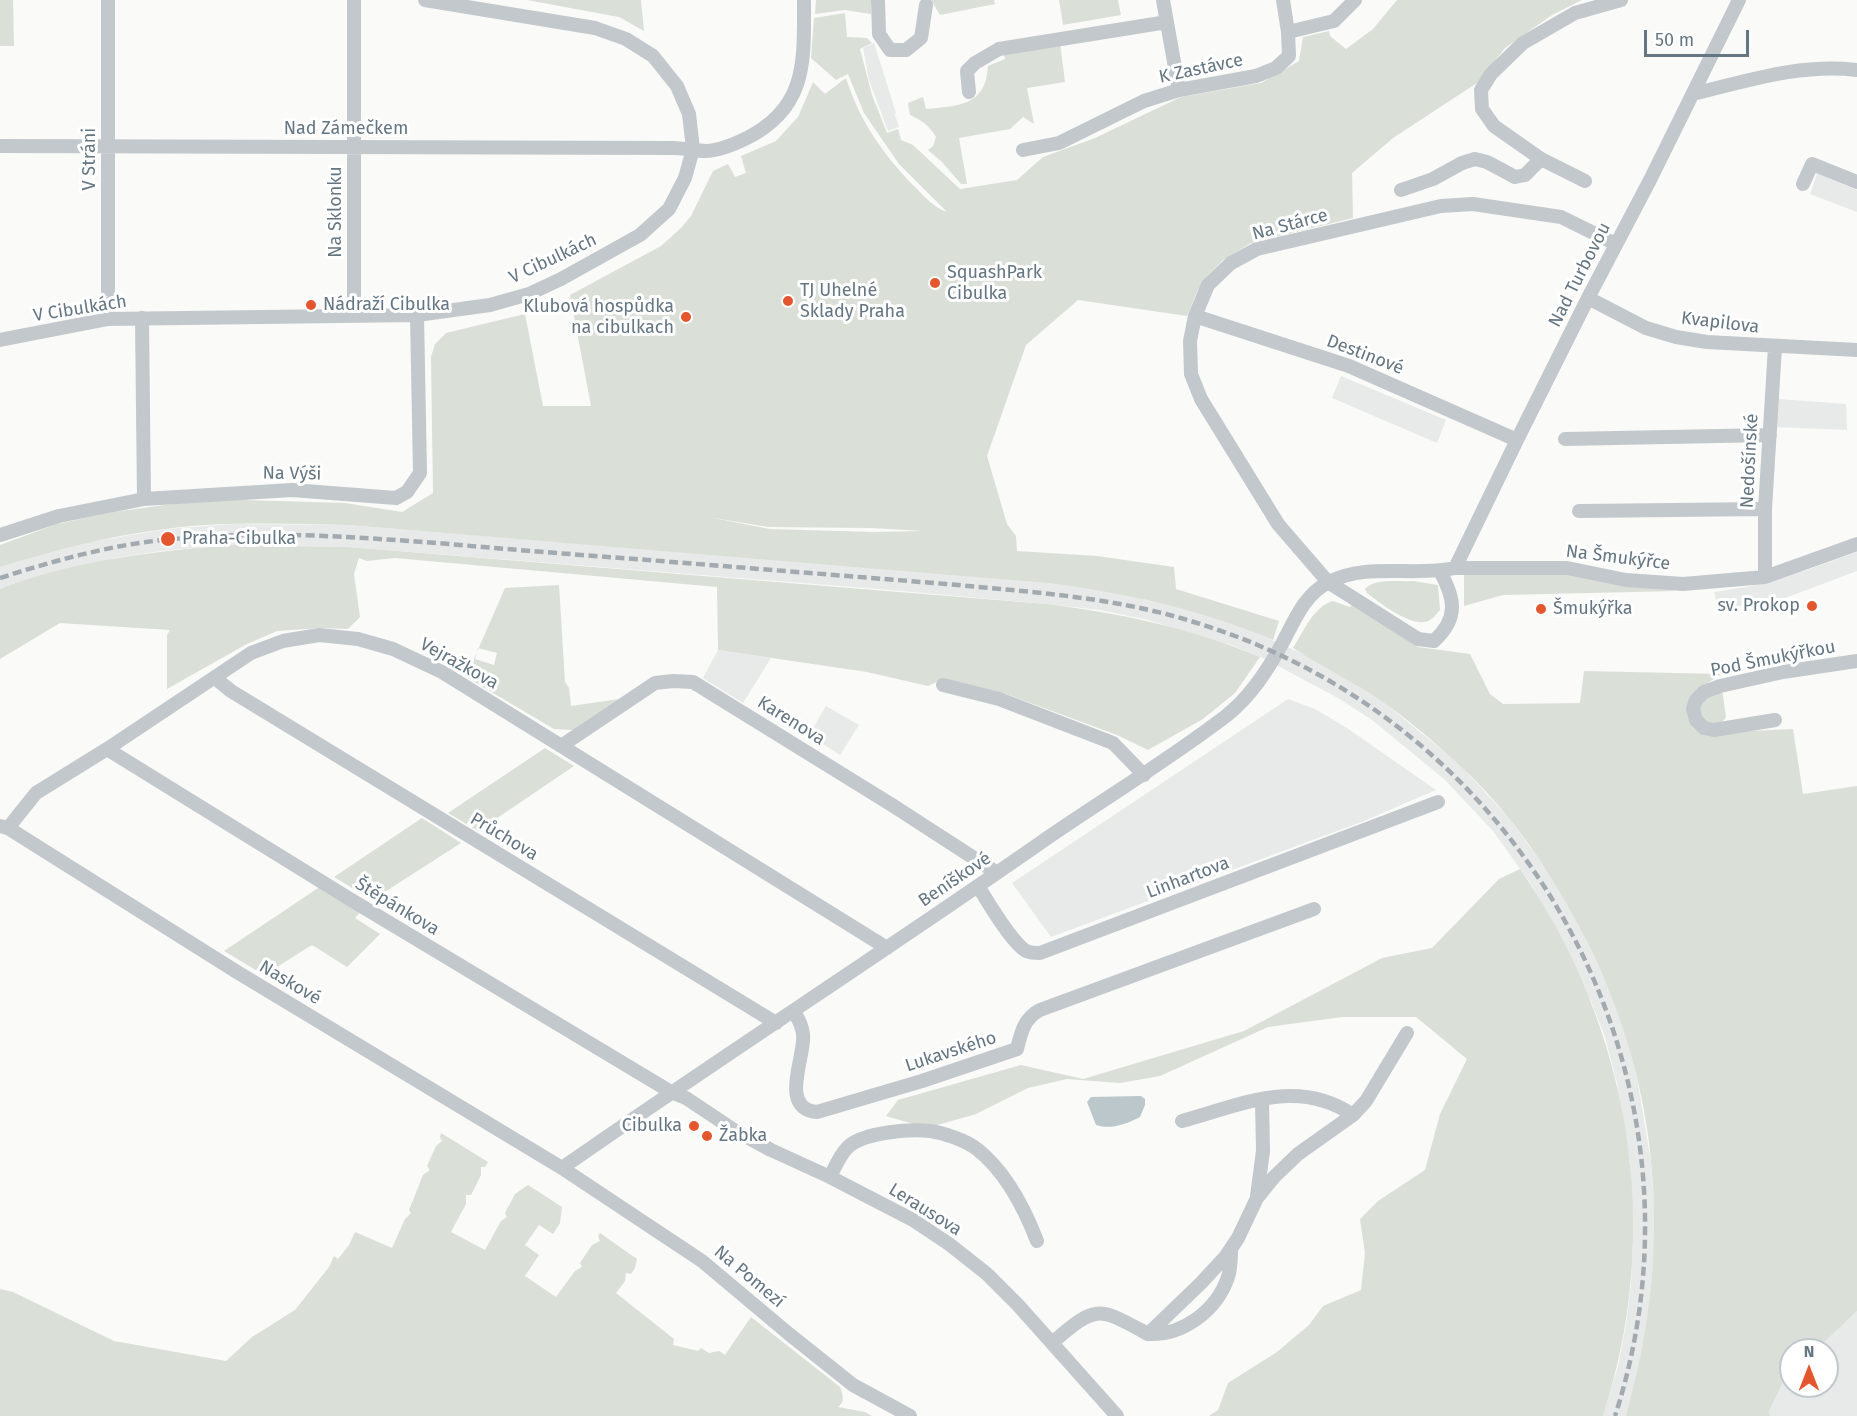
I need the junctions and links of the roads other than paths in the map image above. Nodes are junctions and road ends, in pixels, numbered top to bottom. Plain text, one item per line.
1 (108, 0) edge
2 (354, 0) edge
3 (424, 0) edge
4 (476, 0) edge
5 (804, 0) edge
6 (878, 0) edge
7 (1163, 0) edge
8 (1283, 0) edge
9 (1355, 0) edge
10 (1622, 0) edge
11 (1739, 0) edge
12 (456, 4) junction
13 (926, 5) dead end
14 (1167, 22) junction
15 (1288, 32) junction
16 (1857, 70) edge
17 (1179, 90) junction
18 (969, 92) dead end
19 (1693, 94) junction
20 (0, 146) edge
21 (108, 146) junction
22 (354, 147) junction
23 (693, 148) junction
24 (1023, 150) dead end
25 (1541, 159) junction
26 (1585, 181) dead end
27 (1857, 182) edge
28 (1803, 184) dead end
29 (1401, 190) dead end
30 (1616, 244) junction
31 (1588, 298) junction
32 (354, 315) junction
33 (417, 315) junction
34 (1195, 316) junction
35 (142, 318) junction
36 (108, 319) junction
37 (0, 340) edge
38 (1775, 347) junction
39 (1857, 351) edge
40 (1770, 435) junction
41 (1565, 439) dead end
42 (1517, 440) junction
43 (144, 499) junction
44 (1765, 509) junction
45 (1579, 511) dead end
46 (0, 535) edge
47 (1857, 544) edge
48 (1455, 568) junction
49 (1440, 571) junction
50 (1765, 577) junction
51 (1328, 582) junction
52 (1857, 661) edge
53 (215, 678) junction
54 (943, 685) dead end
55 (1775, 720) dead end
56 (561, 746) junction
57 (107, 749) junction
58 (1144, 775) junction
59 (1438, 802) dead end
60 (4, 827) edge
61 (997, 873) junction
62 (978, 886) junction
63 (1314, 909) dead end
64 (887, 948) junction
65 (794, 1012) junction
66 (777, 1023) junction
67 (1407, 1033) dead end
68 (671, 1092) junction
69 (1262, 1100) junction
70 (1353, 1115) junction
71 (1182, 1121) dead end
72 (562, 1168) junction
73 (830, 1178) junction
74 (1257, 1198) junction
75 (1037, 1241) dead end
76 (1231, 1249) junction
77 (1148, 1334) junction
78 (1053, 1342) junction
79 (910, 1416) edge
80 (1117, 1416) edge

1 - 21 street, V Stráni
2 - 22 street, Na Sklonku
3 - 12 street, V Cibulkách
4 - 12 street
5 - 23 street, Nad Zámečkem
6 - 13 street
7 - 14 street
8 - 15 street, K Zastávce
9 - 15 street
10 - 25 street
11 - 19 street, Nad Turbovou
12 - 23 street, V Cibulkách
14 - 17 street
14 - 18 street
15 - 17 street, K Zastávce
16 - 19 street
17 - 24 street, K Zastávce
19 - 30 street, Nad Turbovou
20 - 21 street, Nad Zámečkem
21 - 22 street, Nad Zámečkem
21 - 36 street, V Stráni
22 - 23 street, Nad Zámečkem
22 - 32 street, Na Sklonku
23 - 33 street, V Cibulkách
25 - 26 street
25 - 29 street
27 - 28 street
30 - 31 street, Nad Turbovou
30 - 34 street, Na Stárce
31 - 38 street, Kvapilova
31 - 42 street, Nad Turbovou
32 - 33 street, V Cibulkách
32 - 35 street, V Cibulkách
33 - 43 street, Na Výši
34 - 42 street, Destinové
34 - 51 street, Na Stárce
35 - 36 street, V Cibulkách
35 - 43 street
36 - 37 street, V Cibulkách
38 - 39 street, Kvapilova
38 - 40 street, Nedošínské
40 - 41 street
40 - 44 street, Nedošínské
42 - 48 street, Nad Turbovou
43 - 46 street, Na Výši
44 - 45 street
44 - 50 street, Nedošínské
47 - 50 street, Na Šmukýřce
48 - 49 street, Na Šmukýřce
48 - 50 street, Na Šmukýřce
49 - 51 street, Na Šmukýřce
49 - 51 street
51 - 58 street, Beníškové
52 - 55 street, Pod Šmukýřkou
53 - 56 street, Vejražkova
53 - 57 street, Vejražkova
53 - 66 street, Průchova
54 - 58 street
56 - 61 street, Karenova
56 - 64 street, Vejražkova
57 - 60 street, Vejražkova
57 - 68 street, Štěpánkova
58 - 61 street, Beníškové
59 - 62 street, Linhartova
60 - 72 street, Naskové
61 - 62 street, Beníškové
62 - 64 street, Beníškové
63 - 65 street, Lukavského
64 - 65 street, Beníškové
65 - 66 street, Beníškové
66 - 68 street, Beníškové
67 - 70 street
68 - 72 street, Beníškové
68 - 73 street, Lerausova
69 - 70 street
69 - 71 street
69 - 74 street
70 - 74 street
72 - 79 street, Na Pomezí
73 - 75 street
73 - 78 street, Lerausova
74 - 76 street
76 - 77 street
76 - 77 street
77 - 78 street
78 - 80 street, Lerausova

